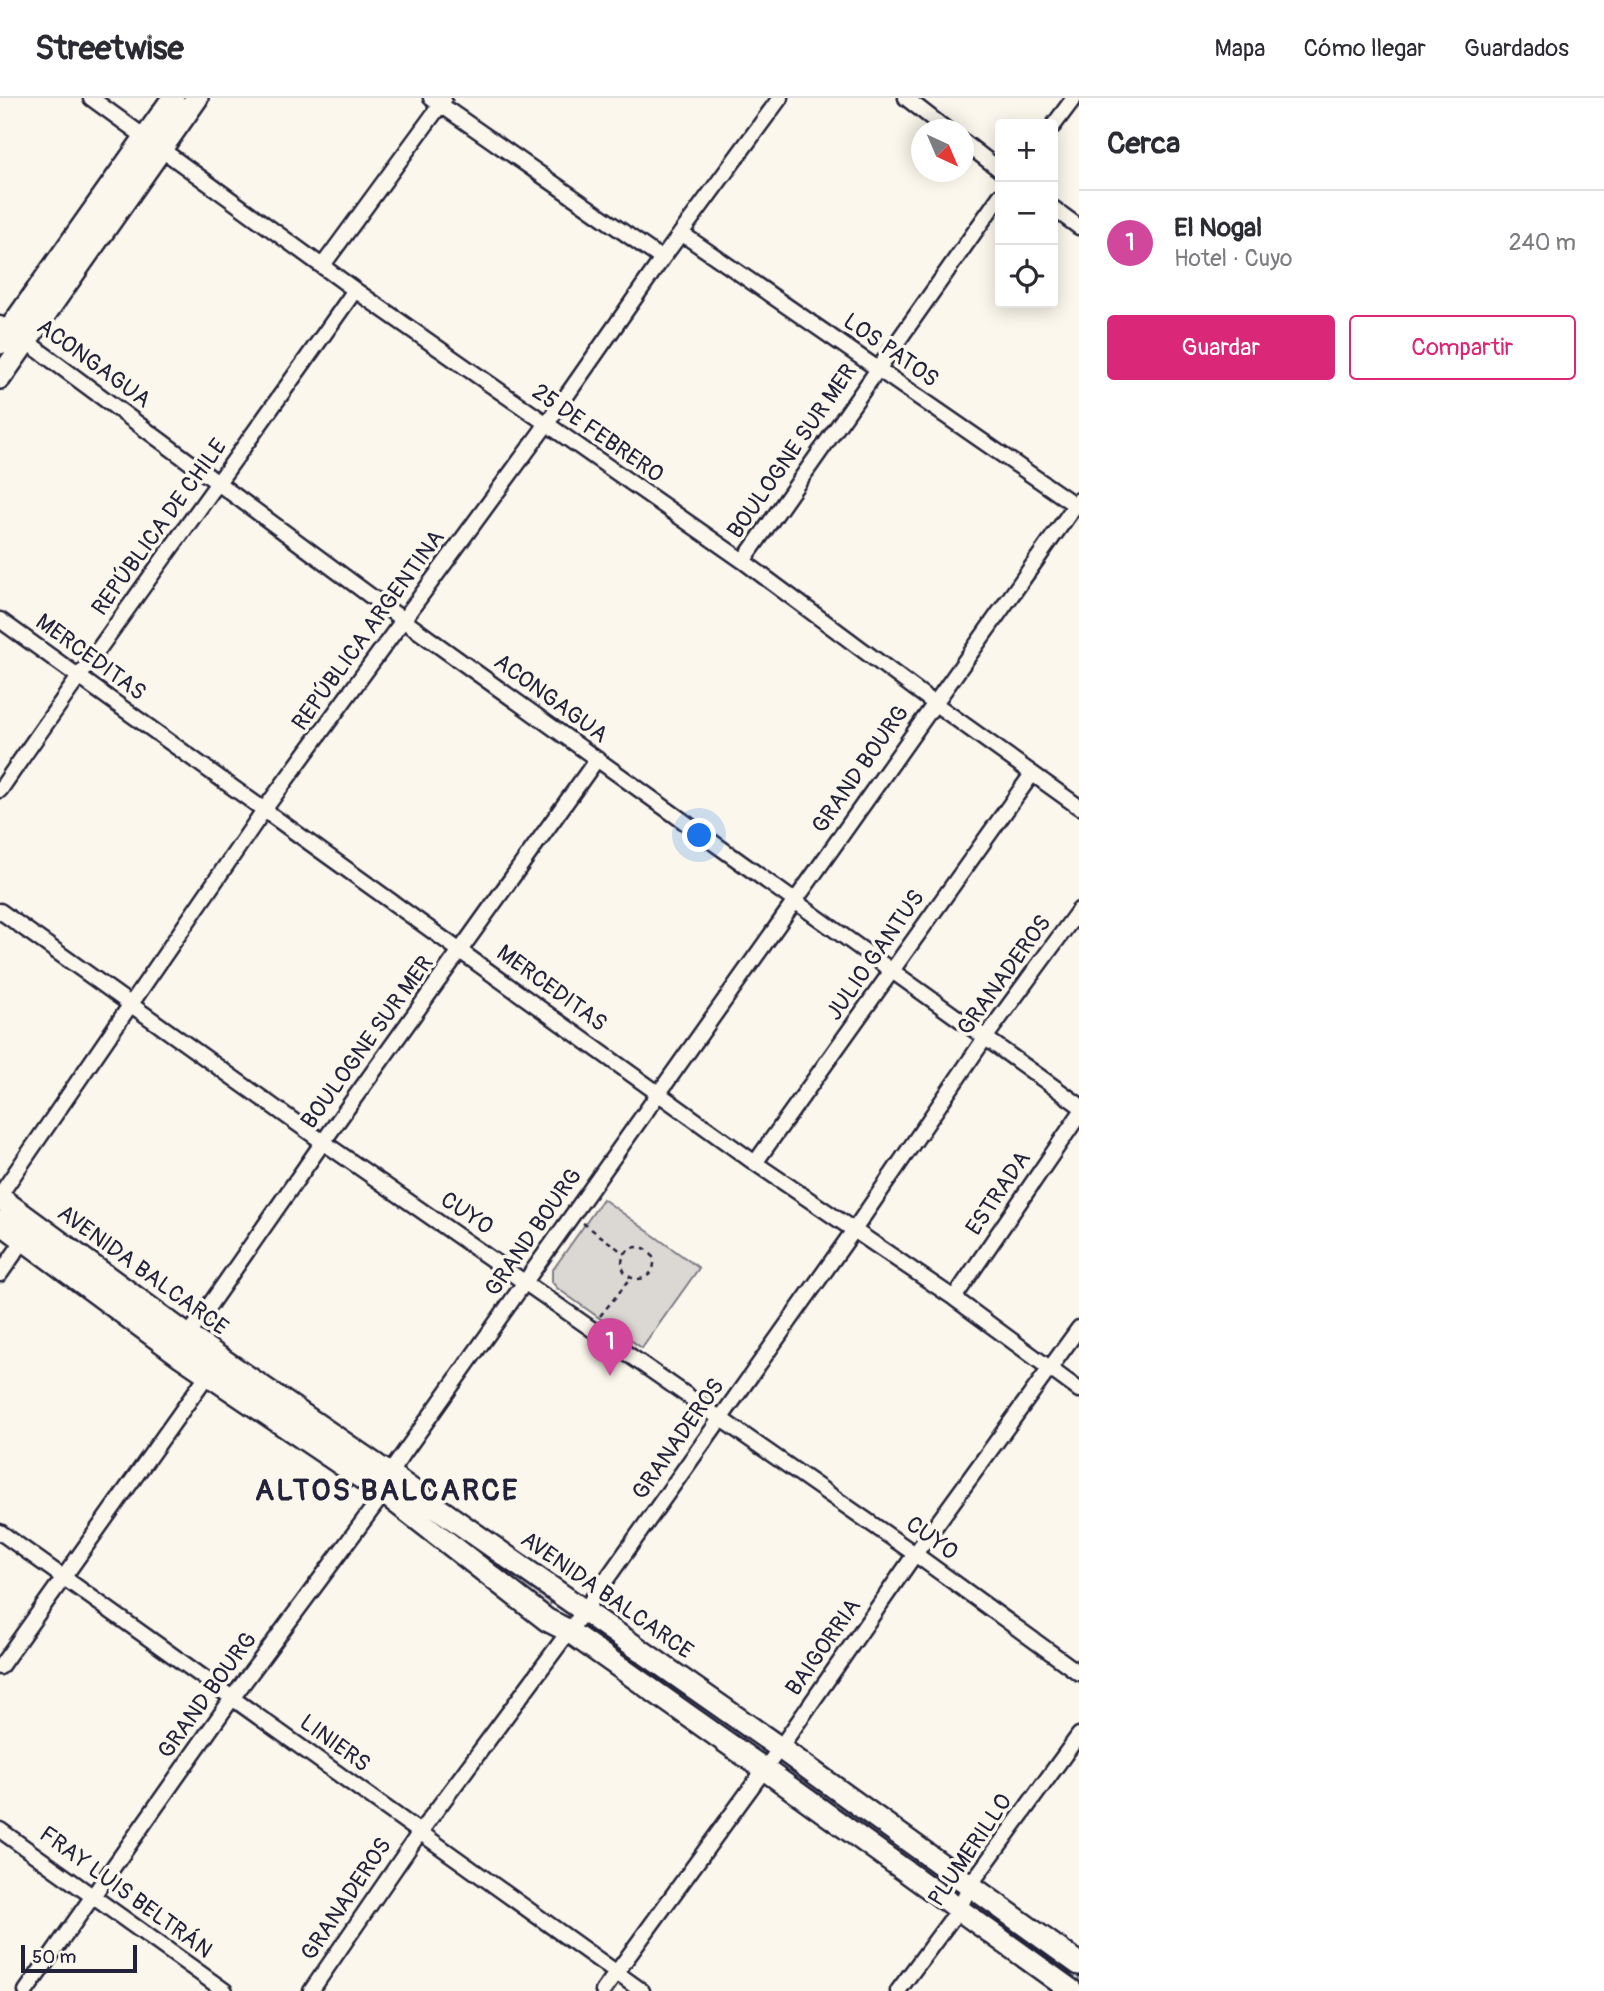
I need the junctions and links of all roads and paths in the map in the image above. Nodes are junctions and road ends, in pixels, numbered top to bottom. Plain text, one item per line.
1 (91, 98) edge
2 (173, 98) edge
3 (197, 98) edge
4 (780, 98) edge
5 (906, 98) edge
6 (1074, 98) edge
7 (439, 100) edge
8 (933, 119) edge
9 (1058, 119) edge
10 (153, 143) junction
11 (974, 150) edge
12 (995, 166) edge
13 (995, 203) edge
14 (1058, 212) edge
15 (1079, 227) edge
16 (681, 233) junction
17 (662, 258) junction
18 (323, 265) junction
19 (355, 290) junction
20 (9, 335) edge
21 (878, 368) junction
22 (0, 378) edge
23 (546, 425) junction
24 (219, 484) junction
25 (1077, 503) edge
26 (743, 561) junction
27 (0, 620) edge
28 (403, 620) junction
29 (79, 675) junction
30 (934, 704) junction
31 (597, 759) junction
32 (1032, 774) junction
33 (0, 790) edge
34 (1079, 807) edge
35 (264, 810) junction
36 (794, 901) junction
37 (0, 911) edge
38 (1079, 911) edge
39 (460, 950) junction
40 (892, 970) junction
41 (132, 1004) junction
42 (985, 1038) junction
43 (658, 1094) junction
44 (1079, 1105) edge
45 (1079, 1115) edge
46 (323, 1142) junction
47 (755, 1163) junction
48 (0, 1196) edge
49 (573, 1215) junction
50 (0, 1222) edge
51 (854, 1230) junction
52 (29, 1232) junction
53 (625, 1254) junction
54 (0, 1274) edge
55 (631, 1278) junction
56 (526, 1282) junction
57 (954, 1298) junction
58 (590, 1327) junction
59 (1079, 1328) edge
60 (184, 1346) junction
61 (1050, 1369) junction
62 (208, 1374) junction
63 (1079, 1390) edge
64 (720, 1418) junction
65 (387, 1484) junction
66 (0, 1532) edge
67 (915, 1553) junction
68 (64, 1577) junction
69 (584, 1611) junction
70 (567, 1630) junction
71 (0, 1667) edge
72 (1079, 1673) edge
73 (233, 1697) junction
74 (1079, 1735) edge
75 (780, 1748) junction
76 (764, 1769) junction
77 (0, 1830) edge
78 (420, 1832) junction
79 (971, 1884) junction
80 (92, 1897) junction
81 (959, 1909) junction
82 (1079, 1964) edge
83 (616, 1972) junction
84 (26, 1991) edge
85 (225, 1991) edge
86 (311, 1991) edge
87 (603, 1991) edge
88 (642, 1991) edge
89 (898, 1991) edge
90 (1072, 1991) edge

1 - 10 street, 25 DE FEBRERO
2 - 10 main road
3 - 10 main road
4 - 16 street, REPÚBLICA ARGENTINA
5 - 8 street
6 - 9 street
7 - 17 street
7 - 18 street
10 - 18 street, 25 DE FEBRERO
10 - 20 main road
11 - 12 street
13 - 21 street, BOULOGNE SUR MER
14 - 15 street
16 - 17 street, REPÚBLICA ARGENTINA
16 - 21 street, LOS PATOS
17 - 23 street, REPÚBLICA ARGENTINA
18 - 19 street, 25 DE FEBRERO
19 - 23 street, 25 DE FEBRERO
19 - 24 street, REPÚBLICA DE CHILE
20 - 22 main road
20 - 24 street, ACONGAGUA
21 - 25 street, LOS PATOS
21 - 26 street, BOULOGNE SUR MER
23 - 26 street, 25 DE FEBRERO
23 - 28 street, REPÚBLICA ARGENTINA
24 - 28 street, ACONGAGUA
24 - 29 street, REPÚBLICA DE CHILE
25 - 30 street, GRAND BOURG
26 - 30 street, 25 DE FEBRERO
27 - 29 street, MERCEDITAS
28 - 31 street, ACONGAGUA
28 - 35 street, REPÚBLICA ARGENTINA
29 - 33 street, REPÚBLICA DE CHILE
29 - 35 street, MERCEDITAS
30 - 32 street, 25 DE FEBRERO
30 - 36 street, GRAND BOURG
31 - 36 street, ACONGAGUA
31 - 39 street, BOULOGNE SUR MER
32 - 34 street, 25 DE FEBRERO
32 - 40 street, JULIO GANTUS
35 - 39 street, MERCEDITAS
35 - 41 street, REPÚBLICA ARGENTINA
36 - 40 street, ACONGAGUA
36 - 43 street, GRAND BOURG
37 - 41 street, CUYO
38 - 42 street, GRANADEROS
39 - 43 street, MERCEDITAS
39 - 46 street, BOULOGNE SUR MER
40 - 42 street, ACONGAGUA
40 - 47 street, JULIO GANTUS
41 - 46 street, CUYO
41 - 48 street, REPÚBLICA ARGENTINA
42 - 44 street, ACONGAGUA
42 - 51 street, GRANADEROS
43 - 47 street, MERCEDITAS
43 - 49 street, GRAND BOURG
45 - 57 street, ESTRADA
46 - 56 street, CUYO
46 - 60 street, BOULOGNE SUR MER
47 - 51 street, MERCEDITAS
48 - 52 main road, AVENIDA BALCARCE
49 - 53 path
49 - 56 street, GRAND BOURG
50 - 52 main road, AVENIDA BALCARCE
51 - 57 street, MERCEDITAS
51 - 64 street, GRANADEROS
52 - 54 street
52 - 60 main road, AVENIDA BALCARCE
53 - 55 path
53 - 55 path
55 - 58 path
56 - 58 street, CUYO
56 - 65 street, GRAND BOURG
57 - 61 street, MERCEDITAS
58 - 64 street, CUYO
59 - 61 street, BAIGORRIA
60 - 62 main road, AVENIDA BALCARCE
60 - 65 main road, AVENIDA BALCARCE
61 - 63 street, MERCEDITAS
61 - 67 street, BAIGORRIA
62 - 65 main road, AVENIDA BALCARCE
62 - 68 street
64 - 67 street, CUYO
64 - 69 street, GRANADEROS
65 - 69 main road, AVENIDA BALCARCE
65 - 70 main road, AVENIDA BALCARCE
65 - 73 street, GRAND BOURG
66 - 68 street, LINIERS
67 - 72 street, CUYO
67 - 75 street, BAIGORRIA
68 - 71 street
68 - 73 street, LINIERS
69 - 70 street, GRANADEROS
69 - 75 main road, AVENIDA BALCARCE
70 - 76 main road, AVENIDA BALCARCE
70 - 78 street, GRANADEROS
73 - 78 street, LINIERS
73 - 80 street, GRAND BOURG
74 - 79 street, PLUMERILLO
75 - 76 street, BAIGORRIA
75 - 79 main road, AVENIDA BALCARCE
76 - 81 main road, AVENIDA BALCARCE
76 - 83 street, BAIGORRIA
77 - 80 street, FRAY LUIS BELTRÁN
78 - 83 street, LINIERS
78 - 86 street, GRANADEROS
79 - 81 street, PLUMERILLO
79 - 82 main road, AVENIDA BALCARCE
80 - 84 street, GRAND BOURG
80 - 85 street, FRAY LUIS BELTRÁN
81 - 89 street, PLUMERILLO
81 - 90 main road, AVENIDA BALCARCE
83 - 87 street, BAIGORRIA
83 - 88 street, LINIERS

